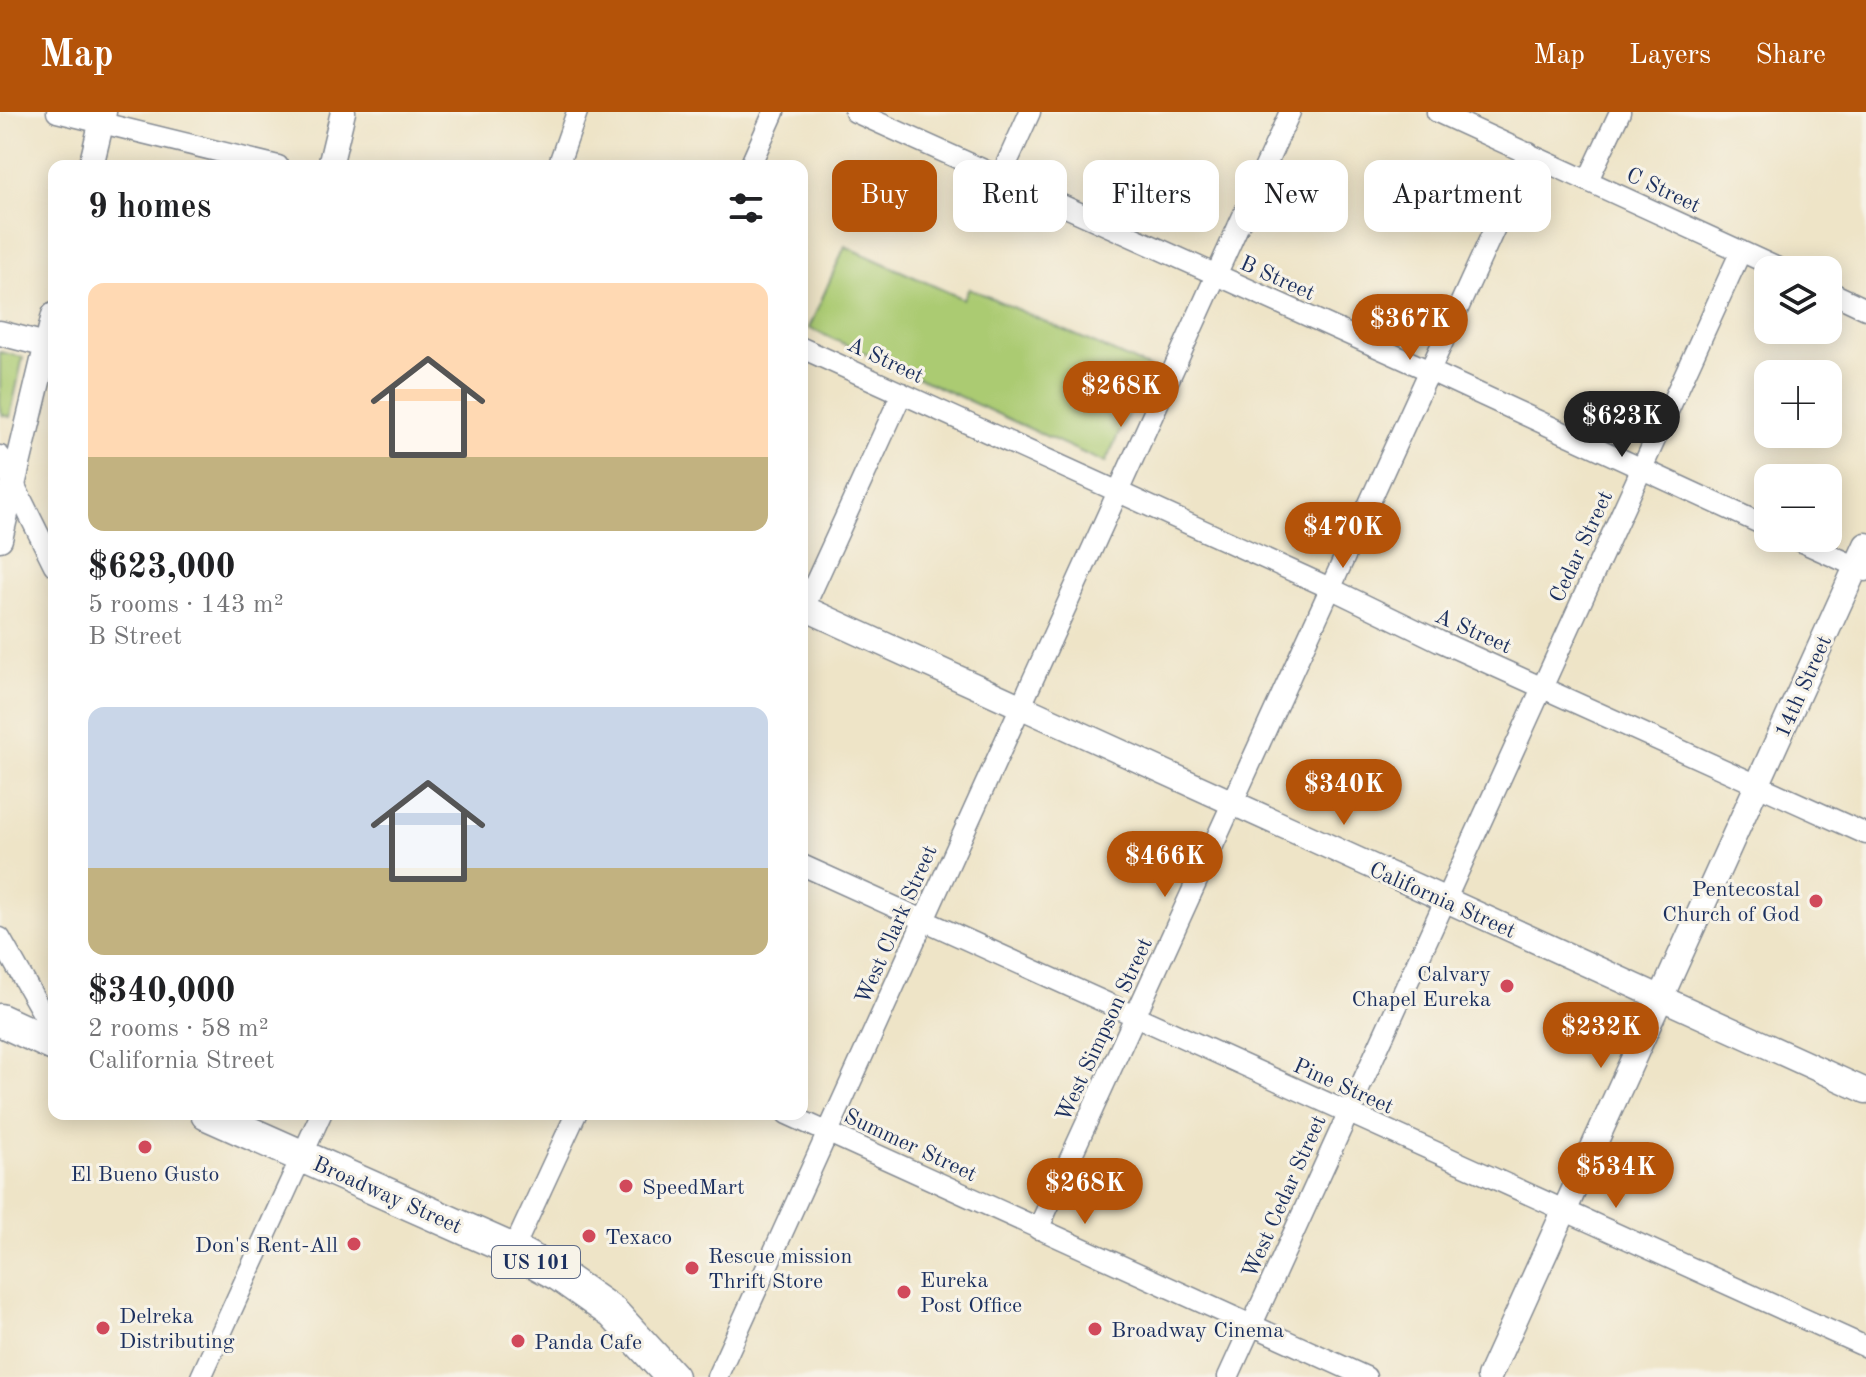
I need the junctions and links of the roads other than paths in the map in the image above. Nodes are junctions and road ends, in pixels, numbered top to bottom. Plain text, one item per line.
1 (57, 112) edge
2 (343, 112) edge
3 (577, 112) edge
4 (774, 112) edge
5 (855, 112) edge
6 (1030, 112) edge
7 (1290, 112) edge
8 (1437, 112) edge
9 (1620, 112) edge
10 (102, 118) edge
11 (1529, 153) junction
12 (92, 160) edge
13 (256, 160) edge
14 (331, 160) edge
15 (560, 160) edge
16 (753, 160) edge
17 (964, 160) edge
18 (1008, 160) edge
19 (1588, 180) junction
20 (1067, 207) edge
21 (1741, 251) junction
22 (1754, 257) edge
23 (1216, 276) junction
24 (1842, 298) edge
25 (1866, 309) edge
26 (0, 333) edge
27 (48, 345) edge
28 (808, 351) edge
29 (48, 354) edge
30 (1430, 371) junction
31 (902, 393) junction
32 (0, 456) edge
33 (1641, 469) junction
34 (14, 483) junction
35 (1118, 492) junction
36 (1754, 521) edge
37 (0, 539) edge
38 (1836, 552) edge
39 (48, 553) edge
40 (1863, 561) edge
41 (1332, 589) junction
42 (808, 598) edge
43 (808, 611) edge
44 (1542, 686) junction
45 (1020, 707) junction
46 (1759, 784) junction
47 (1233, 802) junction
48 (1866, 834) edge
49 (808, 868) edge
50 (1445, 900) junction
51 (922, 921) junction
52 (0, 938) edge
53 (1660, 997) junction
54 (1135, 1017) junction
55 (0, 1020) edge
56 (48, 1022) edge
57 (48, 1042) edge
58 (1866, 1091) edge
59 (1347, 1114) junction
60 (220, 1120) edge
61 (318, 1120) edge
62 (573, 1120) edge
63 (800, 1120) edge
64 (828, 1133) junction
65 (301, 1156) junction
66 (1564, 1211) junction
67 (1038, 1229) junction
68 (513, 1250) junction
69 (1251, 1326) junction
70 (1866, 1347) edge
71 (201, 1377) edge
72 (672, 1377) edge
73 (717, 1377) edge
74 (1228, 1377) edge
75 (1366, 1377) edge
76 (1489, 1377) edge

1 - 10 street
2 - 14 street
3 - 15 street
4 - 16 street
5 - 17 street, B Street
6 - 18 street
7 - 23 street, West Clark Street
8 - 11 street, C Street
9 - 19 street
10 - 12 street
10 - 13 street
11 - 19 street, C Street
11 - 30 street, West Simpson Street
19 - 21 street, C Street
20 - 23 street, B Street
21 - 22 street, C Street
21 - 33 street, Cedar Street
23 - 30 street, B Street
23 - 35 street, West Clark Street
24 - 25 street
26 - 27 street
28 - 31 street, A Street
29 - 34 street
30 - 33 street, B Street
30 - 41 street, West Simpson Street
31 - 35 street, A Street
31 - 42 street
32 - 34 street
33 - 36 street, B Street
33 - 44 street, Cedar Street
34 - 37 street
34 - 39 street
35 - 41 street, A Street
35 - 45 street, West Clark Street
38 - 40 street
40 - 46 street, 14th Street
41 - 44 street, A Street
41 - 47 street, West Simpson Street
43 - 45 street, California Street
44 - 46 street, A Street
44 - 50 street, West Cedar Street
45 - 47 street, California Street
45 - 51 street, West Clark Street
46 - 48 street, A Street
46 - 53 street, 14th Street
47 - 50 street, California Street
47 - 54 street, West Simpson Street
49 - 51 street, Pine Street
50 - 53 street, California Street
50 - 59 street, West Cedar Street
51 - 54 street, Pine Street
51 - 64 street, West Clark Street
52 - 56 street
53 - 58 street, California Street
53 - 66 street, 14th Street
54 - 59 street, Pine Street
54 - 67 street, West Simpson Street
55 - 57 highway
59 - 66 street, Pine Street
59 - 69 street, West Cedar Street
60 - 65 highway, Broadway Street / US 101
61 - 65 street
62 - 68 street
63 - 64 street, Summer Street
64 - 67 street, Summer Street
64 - 73 street, West Clark Street
65 - 68 highway, Broadway Street / US 101
65 - 71 street
66 - 70 street, Pine Street
66 - 76 street, 14th Street
67 - 69 street, Summer Street
68 - 72 highway, Broadway Street / US 101
69 - 74 street, West Cedar Street
69 - 75 street, Summer Street

